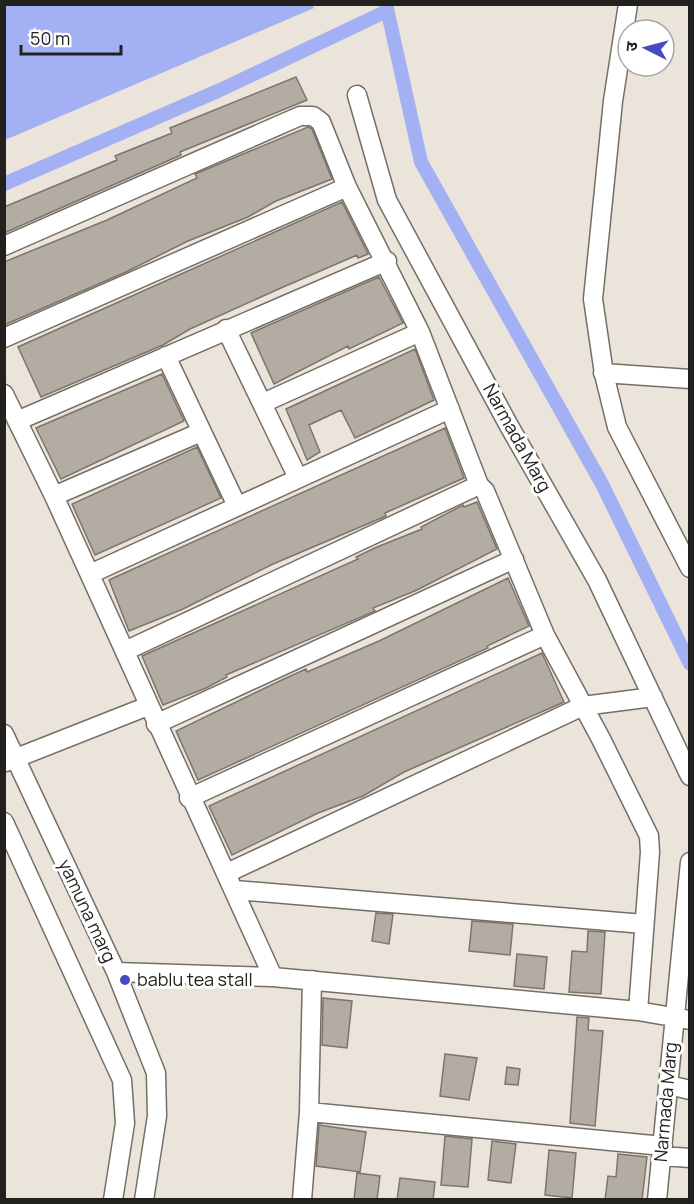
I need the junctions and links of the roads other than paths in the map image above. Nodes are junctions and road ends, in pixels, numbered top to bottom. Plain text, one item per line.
1 (628, 4) edge
2 (357, 95) dead end
3 (347, 187) junction
4 (4, 246) edge
5 (387, 261) junction
6 (226, 329) junction
7 (420, 332) junction
8 (4, 338) edge
9 (166, 356) junction
10 (603, 373) junction
11 (690, 379) edge
12 (4, 394) edge
13 (263, 403) junction
14 (450, 409) junction
15 (17, 421) junction
16 (201, 432) junction
17 (297, 478) junction
18 (479, 485) junction
19 (54, 496) junction
20 (237, 506) junction
21 (514, 559) junction
22 (690, 568) edge
23 (90, 574) junction
24 (545, 635) junction
25 (125, 651) junction
26 (653, 697) junction
27 (148, 706) junction
28 (584, 706) junction
29 (156, 723) junction
30 (4, 734) edge
31 (10, 760) edge
32 (690, 776) edge
33 (189, 798) junction
34 (4, 822) edge
35 (690, 862) edge
36 (227, 873) junction
37 (235, 890) junction
38 (644, 924) junction
39 (116, 972) junction
40 (273, 977) junction
41 (312, 980) junction
42 (638, 1011) junction
43 (682, 1018) edge
44 (669, 1085) junction
45 (690, 1090) edge
46 (309, 1112) junction
47 (662, 1151) junction
48 (690, 1158) edge
49 (113, 1200) edge
50 (144, 1200) edge
51 (302, 1200) edge
52 (657, 1200) edge

1 - 10 street
2 - 26 street, Narmada Marg
3 - 4 street
3 - 5 street
3 - 8 street
5 - 6 street
5 - 7 street
6 - 9 street
6 - 13 street
7 - 13 street
7 - 14 street
9 - 15 street
9 - 16 street
10 - 11 street
10 - 22 street
12 - 15 street
13 - 17 street
14 - 17 street
14 - 18 street
15 - 19 street
16 - 19 street
16 - 20 street
17 - 20 street
18 - 21 street
18 - 25 street
19 - 23 street
20 - 23 street
21 - 24 street
21 - 29 street
23 - 25 street
24 - 28 street
24 - 33 street
25 - 27 street
26 - 28 street
26 - 32 street, Narmada Marg
27 - 29 street
27 - 31 street
28 - 36 street
28 - 38 street
29 - 33 street
30 - 31 street, yamuna marg
31 - 39 street, yamuna marg
33 - 36 street
34 - 49 street, yamuna marg
35 - 43 street, Narmada Marg
36 - 37 street
37 - 38 street
37 - 40 street
38 - 42 street
39 - 40 street
39 - 50 street, yamuna marg
40 - 41 street
41 - 42 street
41 - 46 street
42 - 43 street
43 - 44 street, Narmada Marg
44 - 45 street
44 - 47 street, Narmada Marg
46 - 47 street
46 - 51 street
47 - 48 street
47 - 52 street, Narmada Marg

